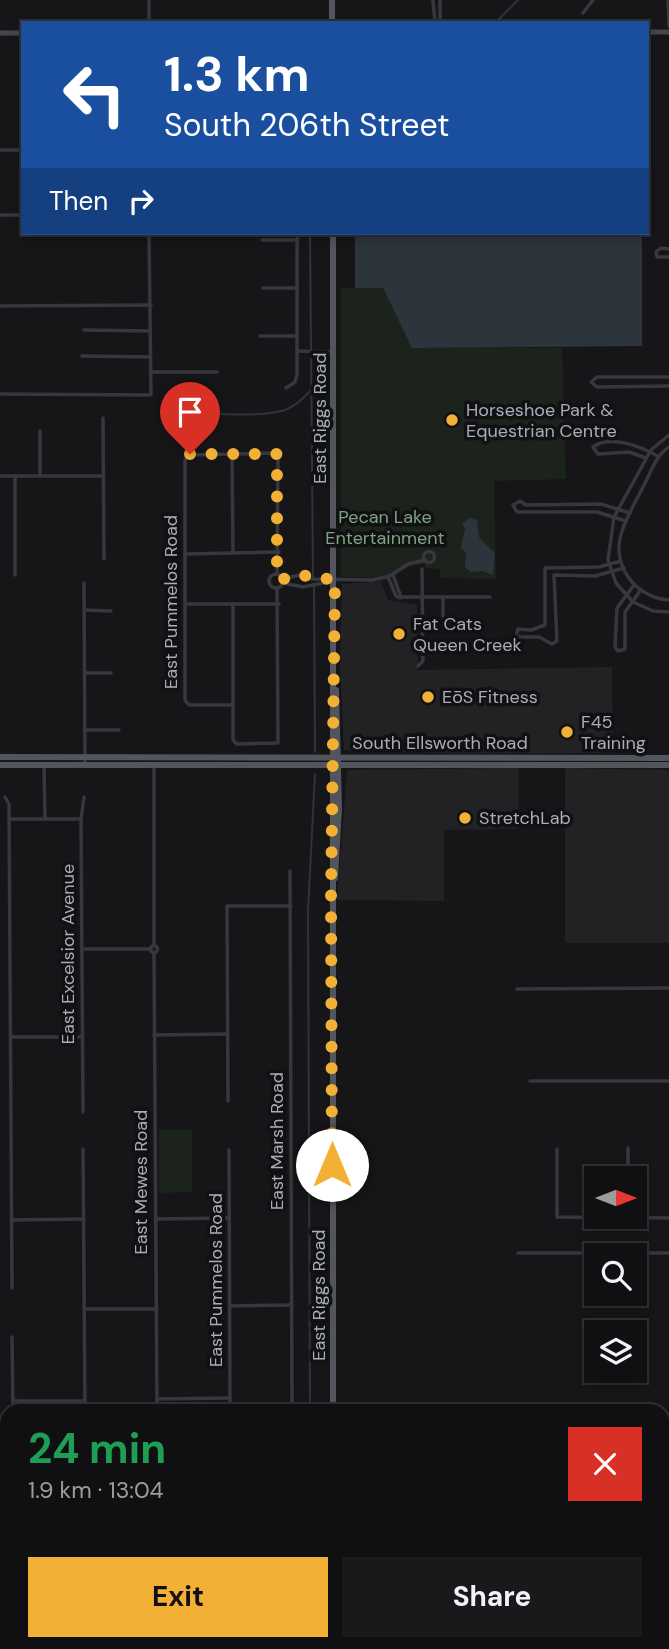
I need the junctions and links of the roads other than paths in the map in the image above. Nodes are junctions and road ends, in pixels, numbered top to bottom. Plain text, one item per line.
1 (149, 0) edge
2 (332, 0) edge
3 (433, 0) edge
4 (440, 0) edge
5 (593, 0) edge
6 (667, 0) edge
7 (668, 6) edge
8 (583, 13) dead end
9 (149, 21) edge
10 (332, 21) edge
11 (437, 21) edge
12 (437, 21) edge
13 (669, 26) edge
14 (649, 32) edge
15 (669, 32) edge
16 (0, 33) edge
17 (21, 33) edge
18 (0, 149) edge
19 (21, 149) edge
20 (0, 215) edge
21 (21, 215) edge
22 (149, 235) edge
23 (298, 235) edge
24 (333, 235) edge
25 (262, 240) dead end
26 (298, 240) junction
27 (669, 249) edge
28 (669, 257) edge
29 (263, 288) dead end
30 (298, 289) junction
31 (150, 305) junction
32 (0, 306) edge
33 (84, 330) dead end
34 (150, 331) junction
35 (260, 336) dead end
36 (297, 336) junction
37 (297, 351) junction
38 (334, 352) junction
39 (82, 356) dead end
40 (150, 357) junction
41 (150, 372) junction
42 (217, 372) dead end
43 (669, 377) edge
44 (669, 386) edge
45 (286, 388) dead end
46 (0, 394) edge
47 (103, 418) dead end
48 (40, 431) dead end
49 (669, 435) edge
50 (669, 447) edge
51 (650, 452) junction
52 (232, 453) junction
53 (659, 457) junction
54 (646, 458) junction
55 (0, 476) edge
56 (15, 476) junction
57 (40, 476) junction
58 (104, 476) junction
59 (619, 510) junction
60 (630, 513) junction
61 (614, 517) junction
62 (626, 521) junction
63 (279, 552) junction
64 (233, 553) junction
65 (185, 554) junction
66 (104, 559) dead end
67 (425, 560) dead end
68 (621, 561) junction
69 (608, 564) junction
70 (624, 568) junction
71 (422, 569) dead end
72 (611, 573) junction
73 (277, 574) junction
74 (15, 575) dead end
75 (390, 576) junction
76 (335, 580) junction
77 (283, 581) junction
78 (311, 581) junction
79 (84, 583) dead end
80 (634, 586) junction
81 (277, 588) junction
82 (640, 591) junction
83 (626, 594) junction
84 (422, 597) junction
85 (443, 597) junction
86 (490, 597) dead end
87 (631, 600) junction
88 (669, 600) edge
89 (185, 604) junction
90 (233, 604) junction
91 (279, 604) junction
92 (84, 610) junction
93 (111, 611) dead end
94 (669, 612) edge
95 (443, 616) dead end
96 (418, 666) dead end
97 (85, 673) junction
98 (111, 673) dead end
99 (232, 705) junction
100 (85, 730) junction
101 (119, 730) dead end
102 (0, 757) edge
103 (336, 757) junction
104 (669, 758) edge
105 (44, 761) junction
106 (85, 761) junction
107 (154, 761) junction
108 (516, 761) junction
109 (595, 761) junction
110 (0, 765) edge
111 (669, 765) edge
112 (336, 766) junction
113 (5, 797) dead end
114 (84, 797) dead end
115 (81, 818) junction
116 (9, 819) junction
117 (45, 819) junction
118 (290, 872) dead end
119 (291, 906) junction
120 (82, 949) junction
121 (153, 949) junction
122 (669, 988) edge
123 (517, 989) dead end
124 (228, 1034) junction
125 (154, 1035) junction
126 (10, 1037) junction
127 (82, 1037) junction
128 (669, 1080) edge
129 (530, 1081) dead end
130 (228, 1101) dead end
131 (83, 1112) dead end
132 (628, 1148) dead end
133 (83, 1149) dead end
134 (556, 1149) dead end
135 (229, 1150) dead end
136 (628, 1166) edge
137 (584, 1216) edge
138 (648, 1217) edge
139 (229, 1218) junction
140 (669, 1218) edge
141 (83, 1219) junction
142 (156, 1219) junction
143 (11, 1220) junction
144 (518, 1253) dead end
145 (669, 1254) edge
146 (12, 1288) dead end
147 (292, 1305) junction
148 (230, 1306) junction
149 (157, 1308) junction
150 (84, 1309) junction
151 (12, 1337) dead end
152 (230, 1398) junction
153 (157, 1399) junction
154 (13, 1401) joint
155 (85, 1401) joint
156 (157, 1404) edge
157 (230, 1404) edge
158 (292, 1404) edge
159 (333, 1404) edge

1 - 9 street
2 - 10 main road
3 - 4 street
3 - 12 street
4 - 11 street
5 - 8 street
6 - 7 street
7 - 13 street
14 - 15 main road
16 - 17 main road
18 - 19 street
20 - 21 street
22 - 31 street
23 - 26 street
24 - 38 main road, East Riggs Road
25 - 26 street
26 - 30 street
27 - 28 street
29 - 30 street
30 - 36 street
31 - 32 street
31 - 34 street
33 - 34 street
34 - 40 street
35 - 36 street
36 - 37 street
37 - 38 street
37 - 45 street
38 - 76 main road, East Riggs Road
39 - 40 street
40 - 41 street
41 - 42 street
41 - 46 street
43 - 44 street
47 - 58 street
48 - 57 street
49 - 51 street
50 - 53 street
51 - 53 street
51 - 54 street
51 - 54 street
52 - 63 street
52 - 64 street
52 - 65 street, East Pummelos Road
53 - 60 street
54 - 59 street
55 - 56 street
56 - 57 street
56 - 74 street
57 - 58 street
58 - 66 street
59 - 60 street
59 - 61 street
59 - 61 street
60 - 62 street
61 - 62 street
61 - 69 street
62 - 68 street
63 - 64 street
63 - 73 street
64 - 65 street
65 - 89 street, East Pummelos Road
67 - 75 street
68 - 69 street
68 - 70 street
69 - 72 street
69 - 72 street
70 - 72 street
70 - 80 street
71 - 84 street
72 - 83 street
73 - 77 street
73 - 81 street
75 - 76 street
75 - 84 street
76 - 78 street
76 - 103 main road, East Riggs Road
77 - 78 street
77 - 78 street
77 - 81 street
79 - 92 street
80 - 82 street
80 - 83 street
81 - 91 street
82 - 87 street
82 - 88 street
83 - 87 street
83 - 87 street
84 - 85 street
84 - 96 street
85 - 86 street
85 - 95 street
87 - 94 street
89 - 90 street
89 - 99 street, East Pummelos Road
90 - 91 street
90 - 99 street
91 - 99 street
92 - 93 street
92 - 97 street
97 - 98 street
97 - 100 street
100 - 101 street
100 - 106 street
102 - 105 main road, South Ellsworth Road
103 - 107 main road, South Ellsworth Road
103 - 108 main road, South Ellsworth Road
103 - 112 main road, East Riggs Road
104 - 109 main road, South Ellsworth Road
105 - 106 main road, South Ellsworth Road
105 - 110 main road, South Ellsworth Road
105 - 117 street
106 - 107 main road, South Ellsworth Road
107 - 112 main road, South Ellsworth Road
107 - 121 street, East Mewes Road
108 - 109 main road, South Ellsworth Road
108 - 112 main road, South Ellsworth Road
109 - 111 main road, South Ellsworth Road
112 - 159 main road, East Riggs Road
113 - 116 street
114 - 115 street, East Excelsior Avenue
115 - 117 street
115 - 120 street, East Excelsior Avenue
116 - 117 street
116 - 126 street
118 - 119 street, East Marsh Road
119 - 124 street
119 - 147 street, East Marsh Road
120 - 121 street
120 - 127 street, East Excelsior Avenue
121 - 125 street, East Mewes Road
122 - 123 street
124 - 125 street
124 - 130 street
125 - 142 street, East Mewes Road
126 - 127 street
126 - 143 street
127 - 131 street, East Excelsior Avenue
128 - 129 street
132 - 136 street
133 - 141 street
134 - 137 street
135 - 139 street, East Pummelos Road
138 - 140 street
139 - 142 street
139 - 148 street, East Pummelos Road
141 - 143 street
141 - 150 street
142 - 149 street, East Mewes Road
143 - 146 street
144 - 145 street
147 - 148 street
147 - 158 street, East Marsh Road
148 - 152 street, East Pummelos Road
149 - 150 street
149 - 153 street, East Mewes Road
150 - 155 street
151 - 154 street
152 - 153 street
152 - 157 street, East Pummelos Road
153 - 156 street, East Mewes Road
154 - 155 street

